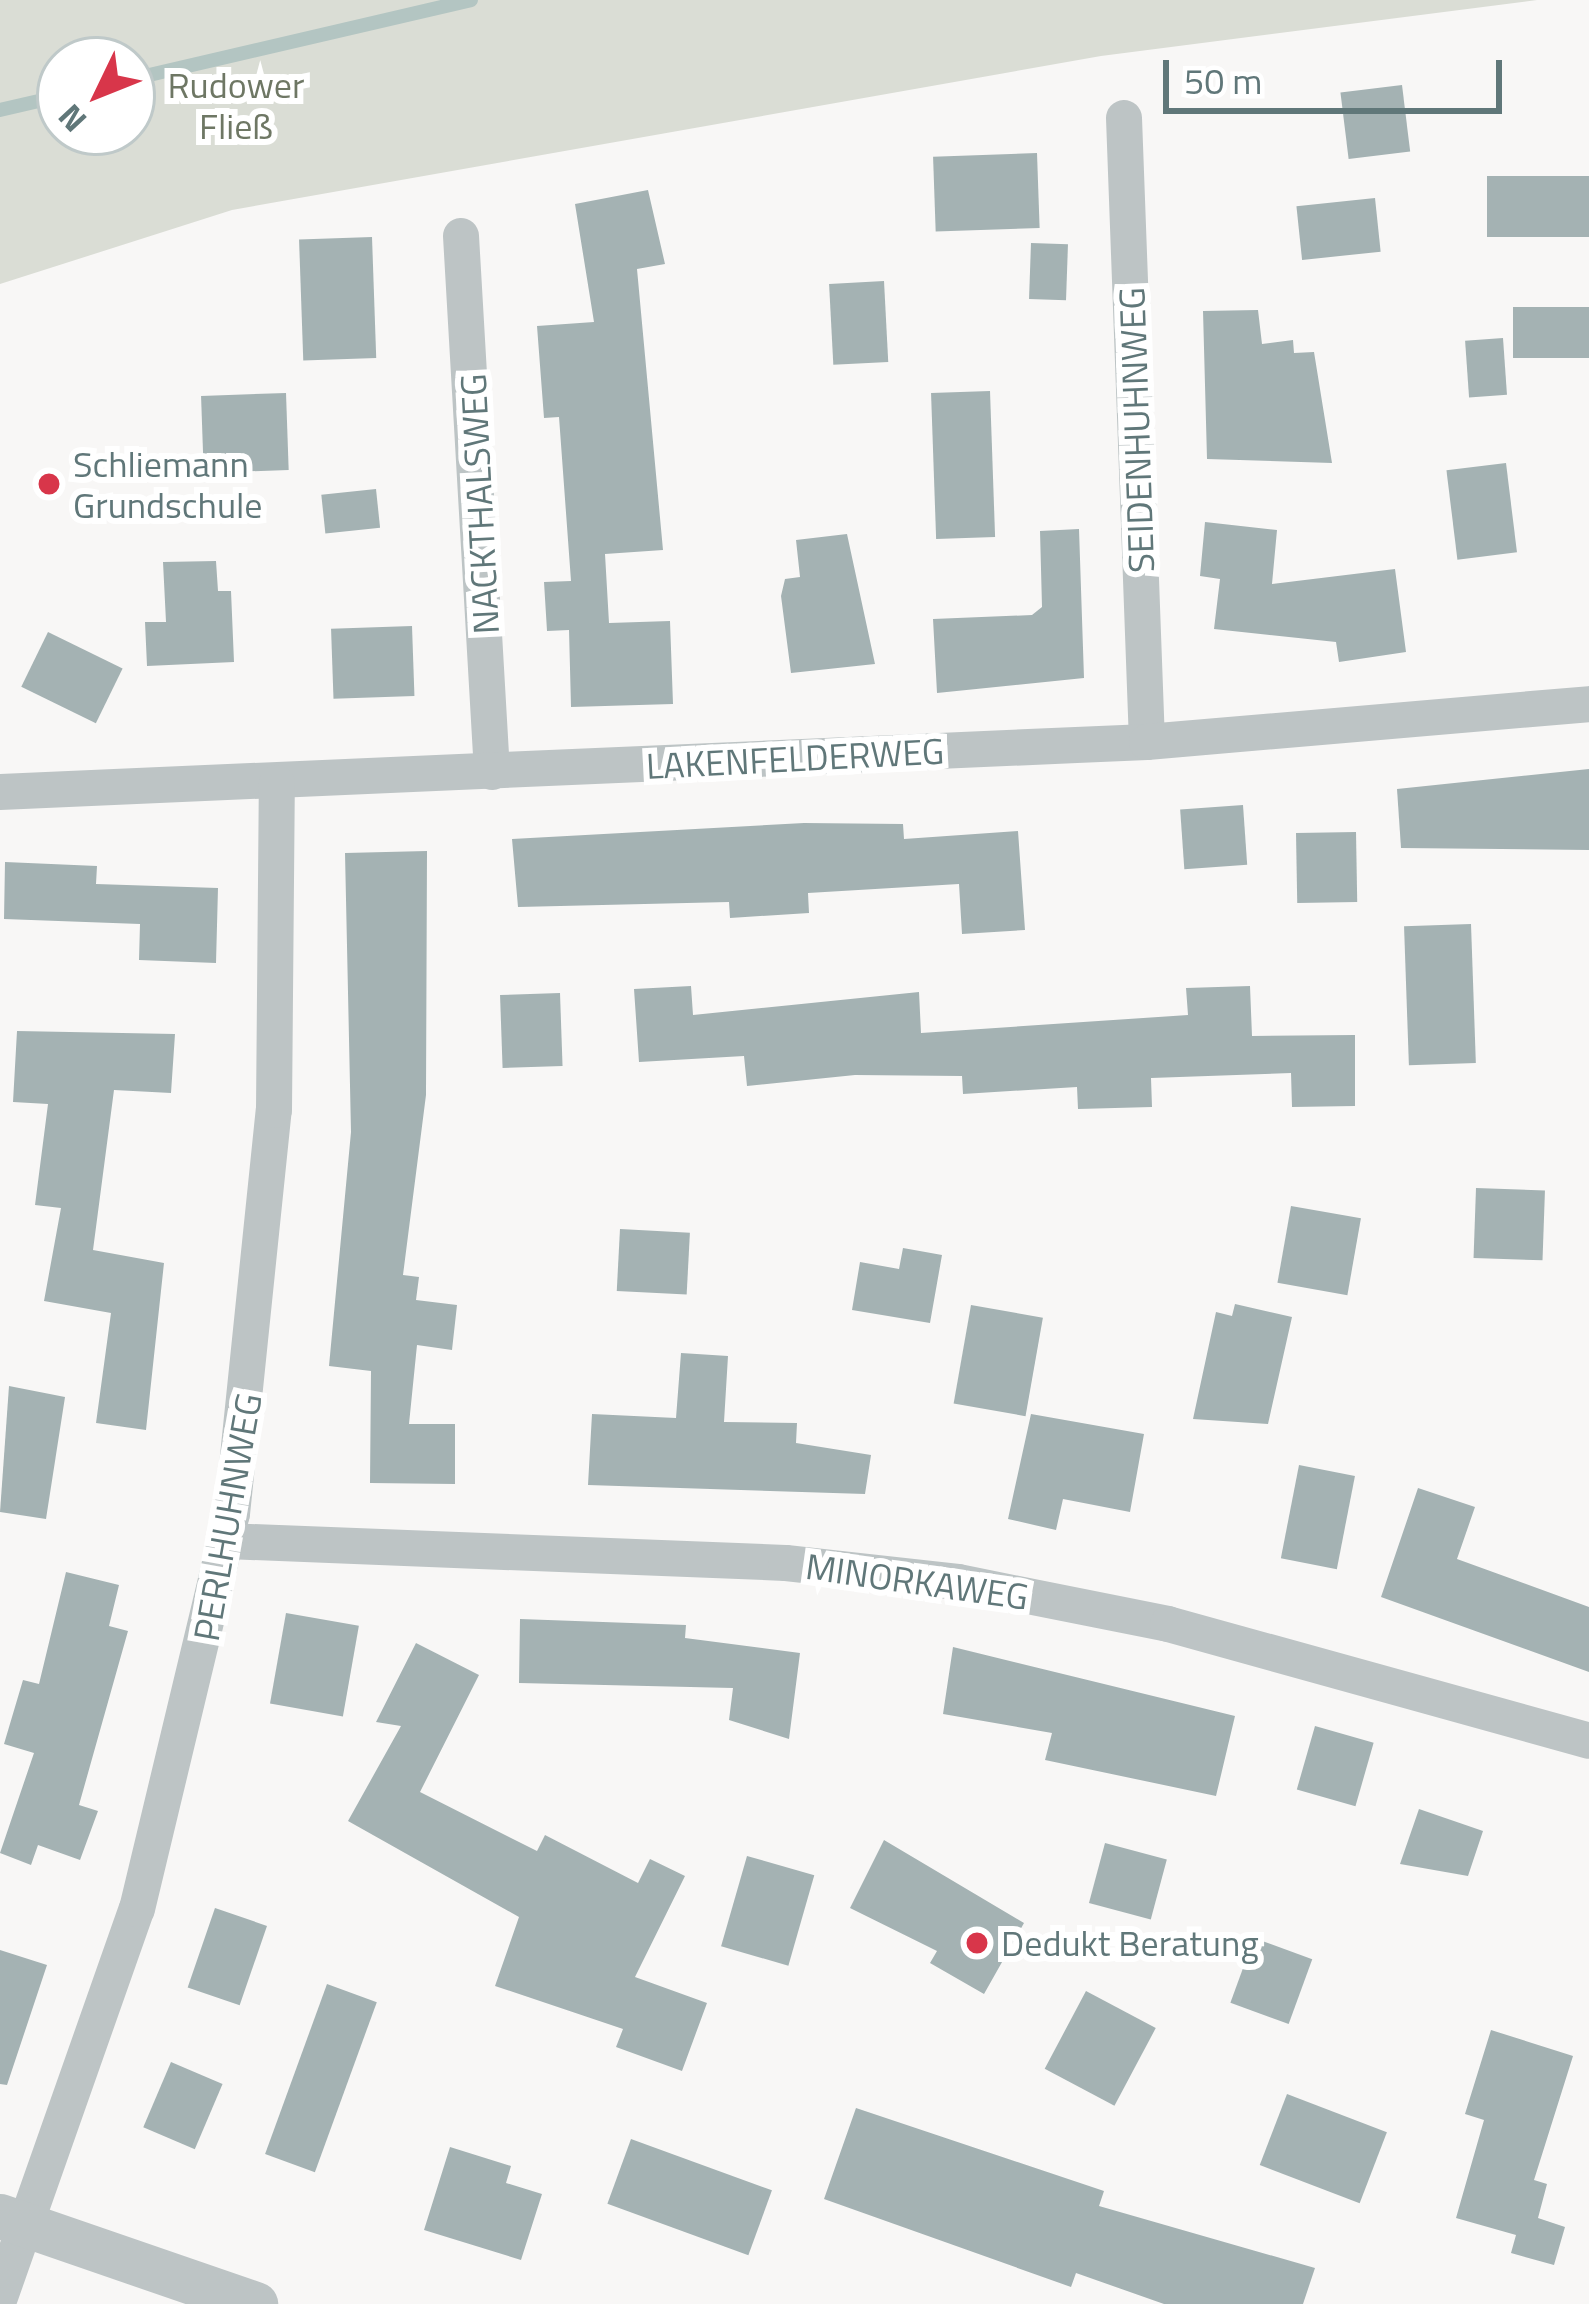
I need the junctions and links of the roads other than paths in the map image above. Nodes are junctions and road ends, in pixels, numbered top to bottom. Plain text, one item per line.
1 (1124, 118) dead end
2 (461, 236) dead end
3 (1589, 704) edge
4 (1147, 742) junction
5 (492, 772) junction
6 (277, 783) junction
7 (0, 792) edge
8 (227, 1540) junction
9 (1589, 1741) edge
10 (14, 2221) edge
11 (0, 2297) edge
12 (255, 2304) edge

1 - 4 street, SEIDENHUHNWEG
2 - 5 street, NACKTHALSWEG
3 - 4 street, LAKENFELDERWEG
4 - 5 street, LAKENFELDERWEG
5 - 6 street, LAKENFELDERWEG
6 - 7 street, LAKENFELDERWEG
6 - 8 street, PERLHUHNWEG
8 - 9 street, MINORKAWEG
8 - 10 street, PERLHUHNWEG
10 - 11 street, PERLHUHNWEG
10 - 12 street

